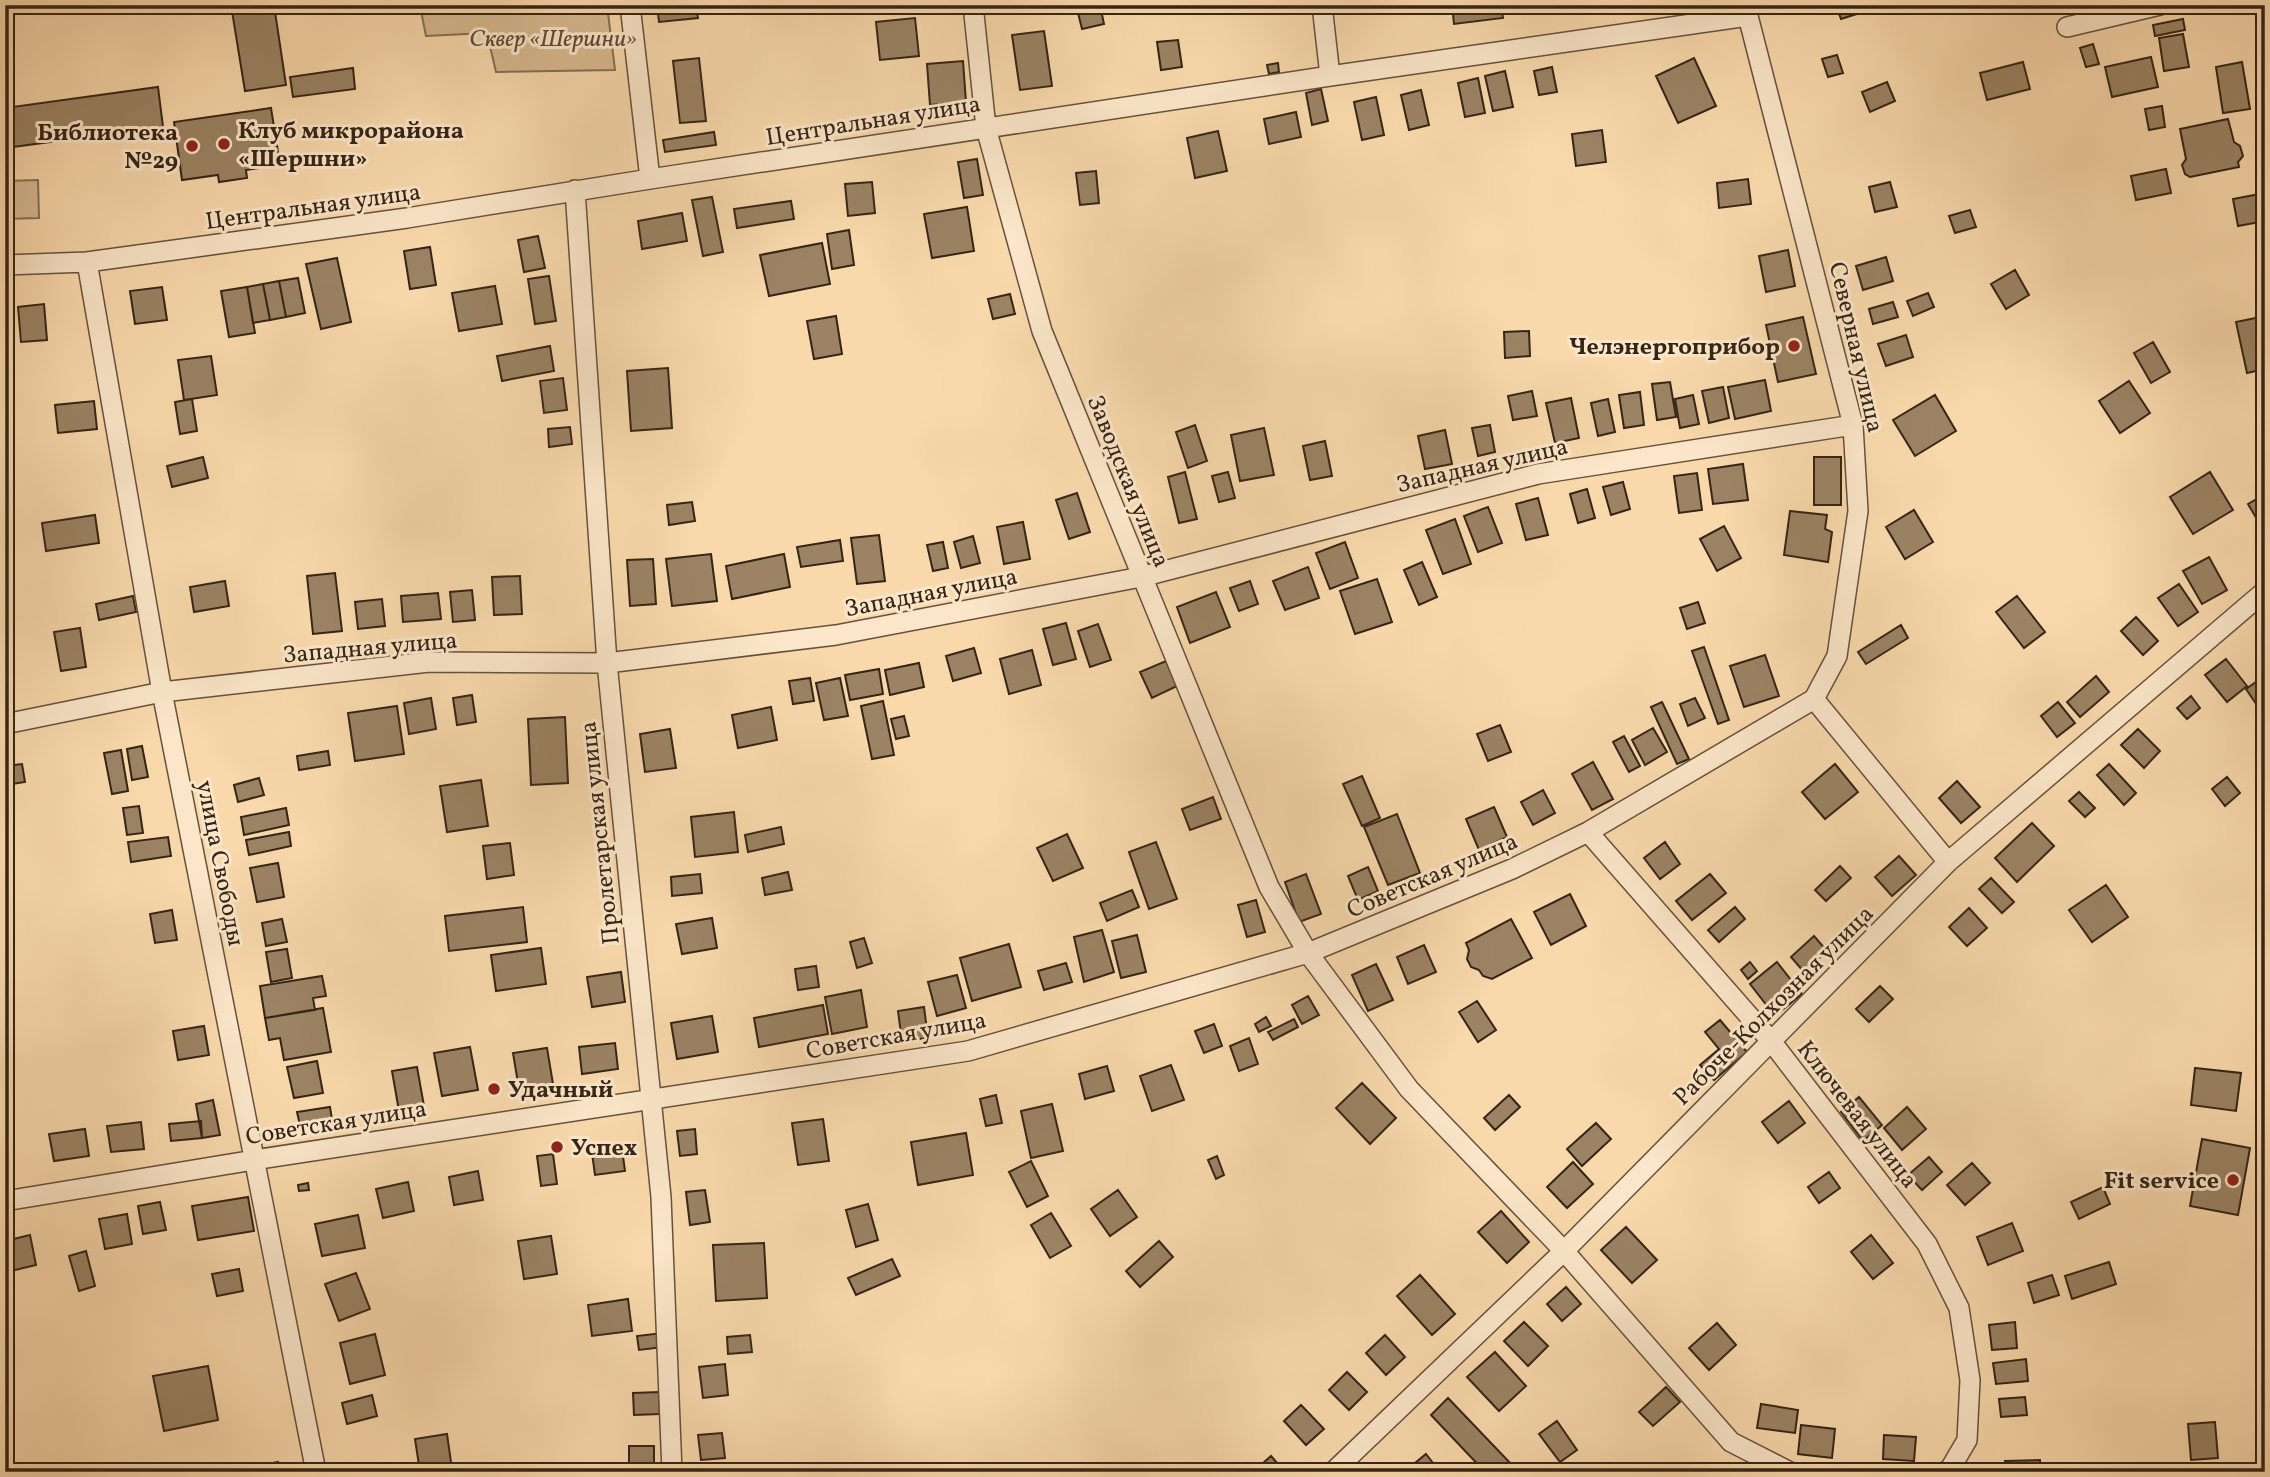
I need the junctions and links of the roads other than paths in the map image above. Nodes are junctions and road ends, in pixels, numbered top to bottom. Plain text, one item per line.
1 (630, 5) edge
2 (972, 5) edge
3 (1322, 5) edge
4 (2160, 5) edge
5 (1748, 10) edge
6 (2067, 27) dead end
7 (1330, 76) junction
8 (986, 128) junction
9 (650, 179) junction
10 (575, 190) junction
11 (87, 262) junction
12 (5, 265) edge
13 (1853, 425) junction
14 (1141, 577) junction
15 (2265, 591) edge
16 (607, 663) junction
17 (162, 692) junction
18 (1814, 699) junction
19 (5, 724) edge
20 (1588, 832) junction
21 (1948, 862) junction
22 (1308, 953) junction
23 (1771, 1041) junction
24 (650, 1099) junction
25 (254, 1160) junction
26 (5, 1201) edge
27 (1564, 1251) junction
28 (316, 1472) edge
29 (672, 1472) edge
30 (1333, 1472) edge
31 (1790, 1472) edge
32 (1945, 1472) edge

1 - 9 street
2 - 8 street, Заводская улица
3 - 7 street
4 - 6 street
5 - 7 street, Центральная улица
5 - 13 street, Северная улица
7 - 8 street, Центральная улица
8 - 9 street, Центральная улица
8 - 14 street, Заводская улица
9 - 10 street, Центральная улица
10 - 11 street, Центральная улица
10 - 16 street, Пролетарская улица
11 - 12 street, Центральная улица
11 - 17 street, улица Свободы
13 - 14 street, Западная улица
13 - 18 street, Северная улица
14 - 16 street, Западная улица
14 - 22 street, Заводская улица
15 - 21 street, Рабоче-Колхозная улица
16 - 17 street, Западная улица
16 - 24 street, Пролетарская улица
17 - 19 street, Западная улица
17 - 25 street, улица Свободы
18 - 20 street, Советская улица
18 - 21 street
20 - 22 street, Советская улица
20 - 23 street, Ключевая улица
21 - 23 street, Рабоче-Колхозная улица
22 - 24 street, Советская улица
22 - 27 street
23 - 27 street, Рабоче-Колхозная улица
23 - 32 street, Ключевая улица
24 - 25 street, Советская улица
24 - 29 street, Пролетарская улица
25 - 26 street, Советская улица
25 - 28 street, улица Свободы
27 - 30 street, Рабоче-Колхозная улица
27 - 31 street

